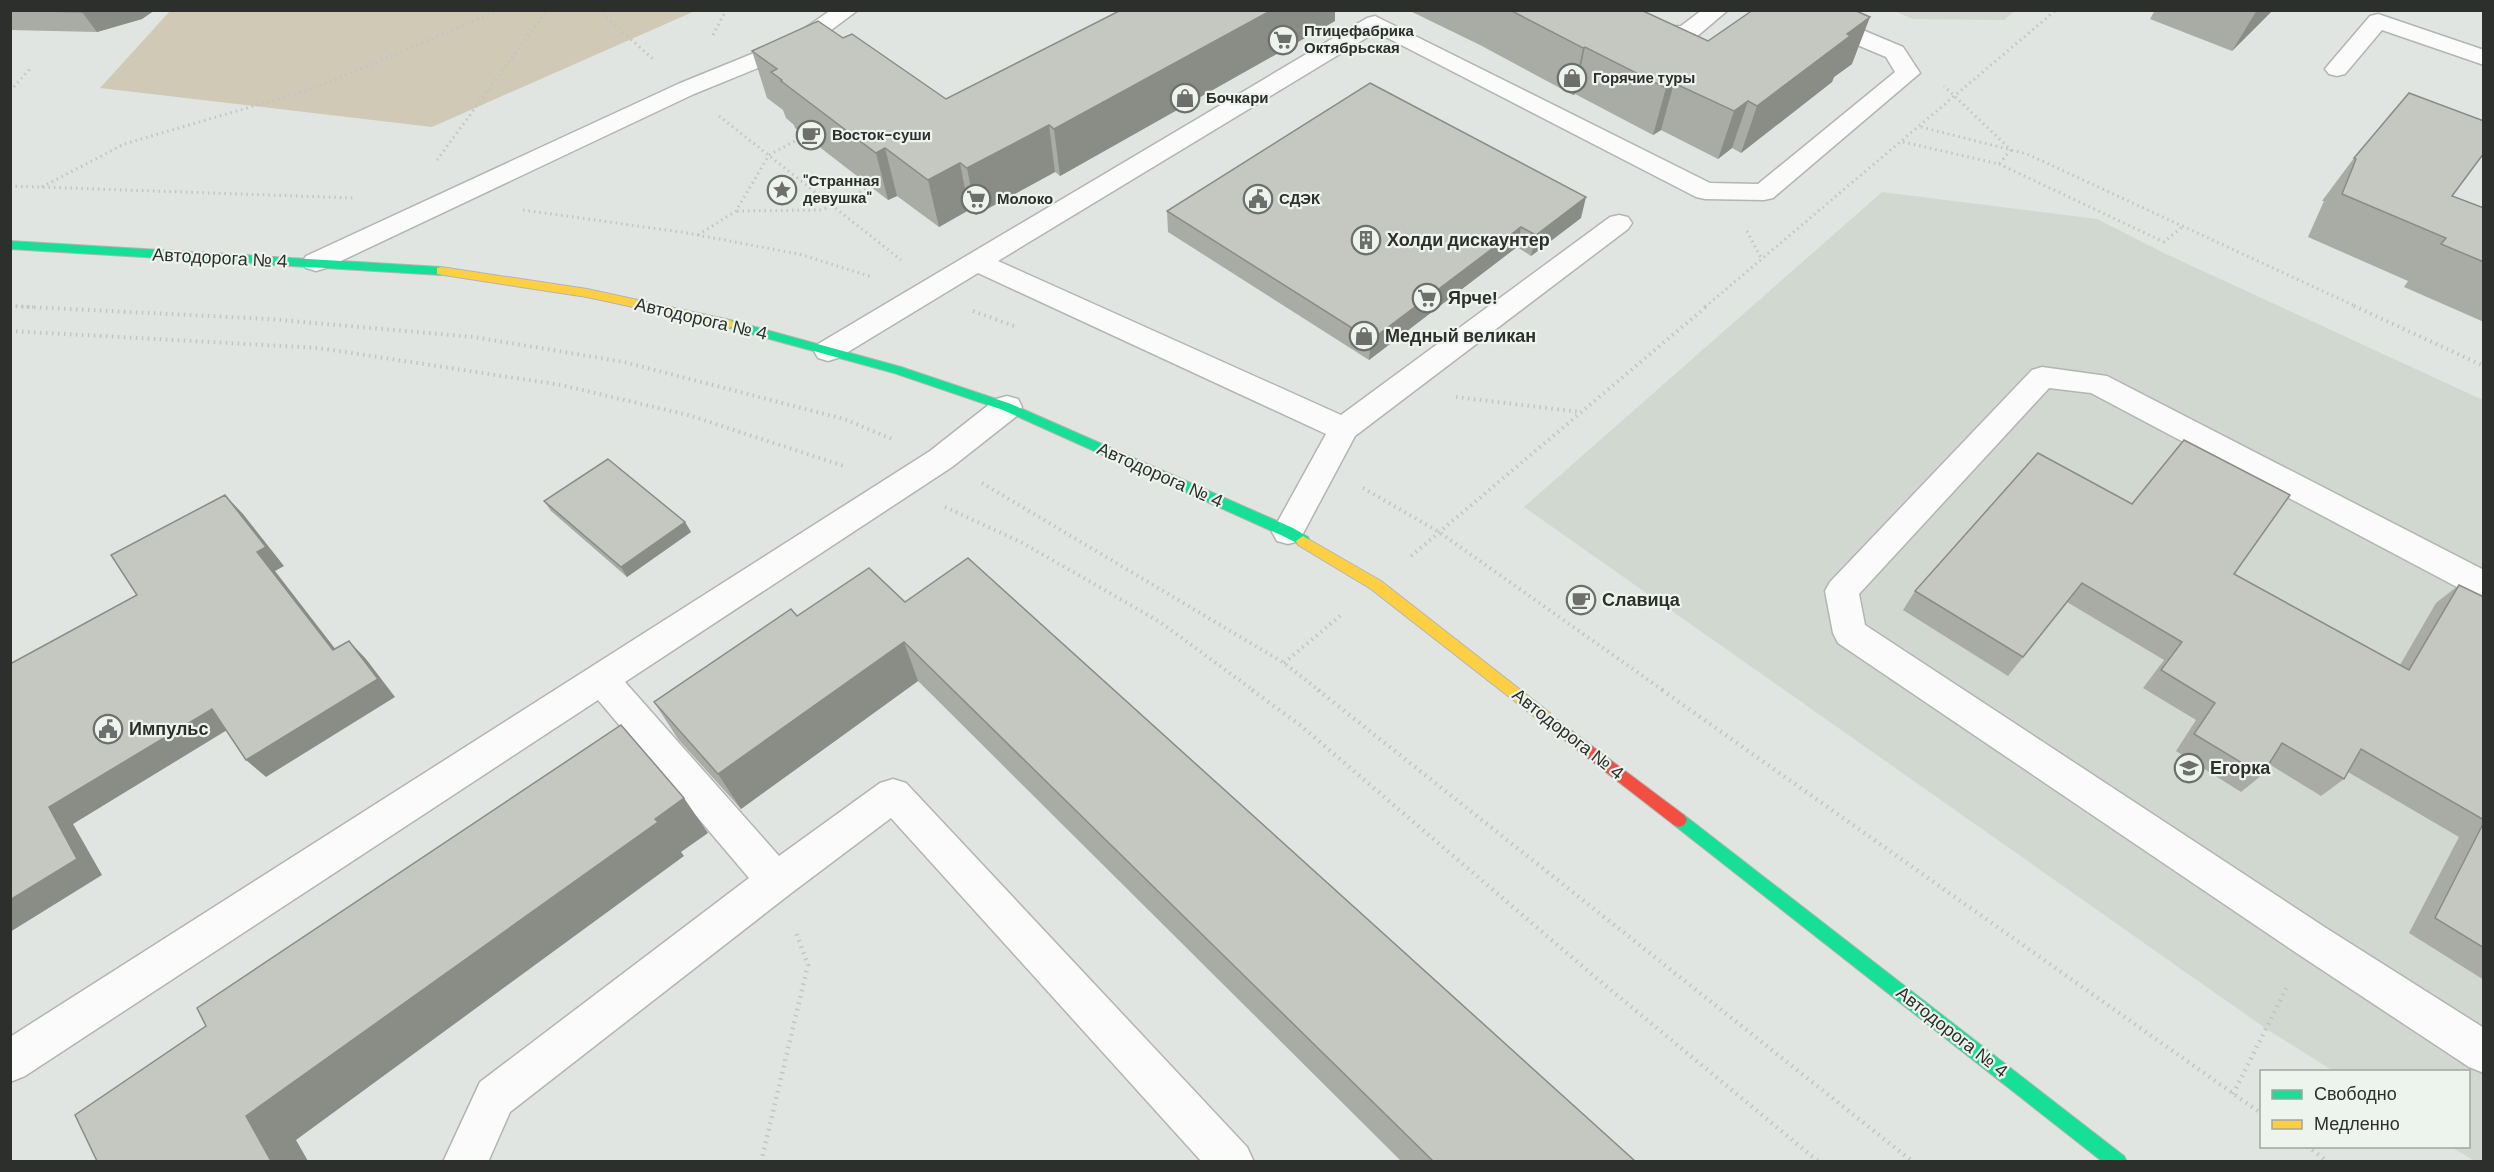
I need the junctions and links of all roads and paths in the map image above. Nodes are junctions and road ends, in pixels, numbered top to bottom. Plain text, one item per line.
1 (500, 10) edge
2 (547, 10) edge
3 (598, 10) edge
4 (846, 10) edge
5 (1597, 10) edge
6 (1717, 10) edge
7 (1794, 10) edge
8 (2056, 10) edge
9 (1371, 17) edge
10 (799, 43) junction
11 (832, 46) edge
12 (2484, 58) edge
13 (30, 69) dead end
14 (2337, 69) dead end
15 (1908, 73) junction
16 (686, 89) junction
17 (10, 92) edge
18 (1955, 97) junction
19 (1920, 127) junction
20 (799, 139) edge
21 (1902, 142) junction
22 (2011, 150) junction
23 (769, 156) junction
24 (436, 162) dead end
25 (1999, 164) junction
26 (42, 187) dead end
27 (866, 189) edge
28 (832, 206) junction
29 (736, 211) junction
30 (1619, 223) dead end
31 (2182, 227) dead end
32 (697, 235) dead end
33 (10, 245) edge
34 (316, 262) junction
35 (976, 262) junction
36 (923, 292) junction
37 (10, 306) edge
38 (10, 331) edge
39 (828, 351) junction
40 (2484, 366) edge
41 (1397, 390) junction
42 (1007, 407) junction
43 (1581, 412) junction
44 (1344, 429) junction
45 (941, 459) junction
46 (898, 486) junction
47 (1288, 532) junction
48 (1376, 585) junction
49 (2484, 586) edge
50 (1284, 663) junction
51 (601, 679) junction
52 (776, 881) junction
53 (2312, 941) junction
54 (2484, 1052) edge
55 (10, 1061) edge
56 (2233, 1094) dead end
57 (2310, 1148) edge
58 (465, 1161) edge
59 (761, 1161) edge
60 (1232, 1161) edge
61 (1819, 1161) edge
62 (1913, 1161) edge
63 (2118, 1161) edge
64 (2328, 1161) edge

1 - 26 path
2 - 24 path
3 - 16 path
4 - 10 lane
5 - 6 lane
7 - 15 lane
8 - 18 path
9 - 15 lane
9 - 35 lane
10 - 11 lane
10 - 16 lane
12 - 14 lane
13 - 17 path
15 - 18 path
16 - 23 path
16 - 34 lane
18 - 19 path
18 - 22 path
19 - 21 path
19 - 22 path
20 - 23 path
21 - 25 path
21 - 43 path
22 - 25 path
22 - 40 path
23 - 28 path
23 - 29 path
25 - 31 path
27 - 28 path
28 - 29 path
28 - 36 path
29 - 32 path
30 - 41 lane
33 - 34 main road, Автодорога № 4
34 - 39 main road, Автодорога № 4
35 - 36 lane
35 - 44 lane
36 - 39 lane
37 - 45 path
38 - 46 path
39 - 42 main road, Автодорога № 4
41 - 43 path
41 - 44 lane
42 - 45 lane
42 - 47 main road, Автодорога № 4
43 - 48 path
44 - 47 lane
45 - 46 lane
45 - 50 path
46 - 51 lane
46 - 61 path
47 - 48 main road, Автодорога № 4
48 - 50 path
48 - 63 main road, Автодорога № 4
49 - 53 lane
50 - 62 path
51 - 52 lane
51 - 55 lane
52 - 58 lane
52 - 59 path
52 - 60 lane
53 - 54 lane
53 - 56 path
57 - 64 path

